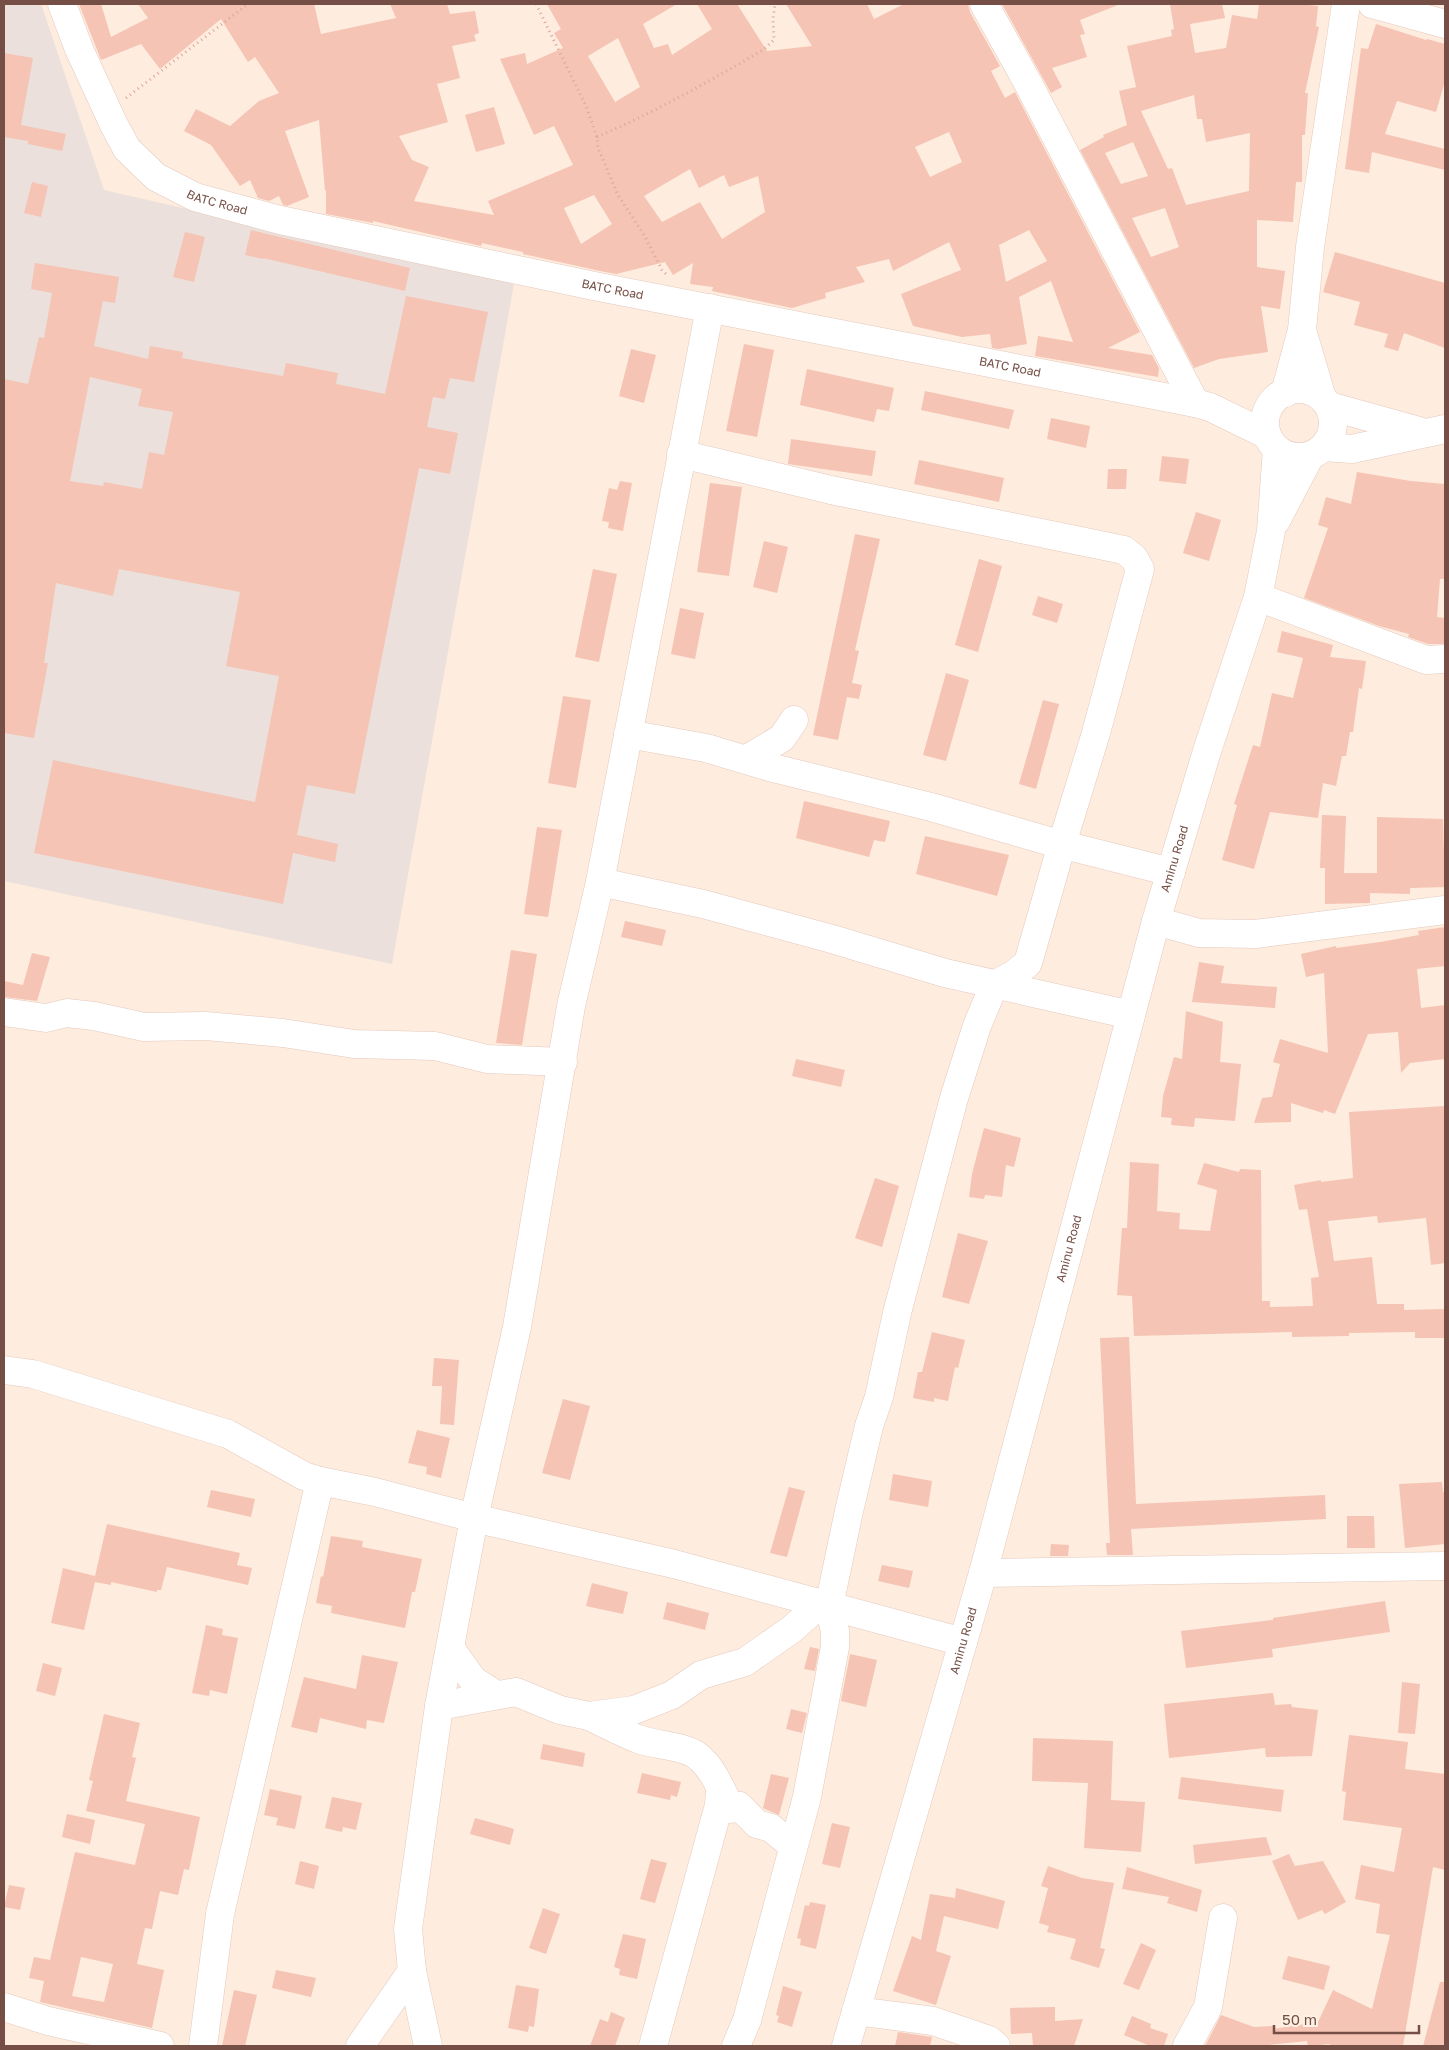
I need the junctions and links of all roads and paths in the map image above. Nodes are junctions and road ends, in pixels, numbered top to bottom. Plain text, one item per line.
1 (62, 4) edge
2 (248, 4) edge
3 (536, 4) edge
4 (775, 4) edge
5 (984, 4) edge
6 (1346, 4) edge
7 (1372, 4) edge
8 (1445, 24) edge
9 (108, 112) junction
10 (597, 137) junction
11 (704, 307) junction
12 (1302, 330) junction
13 (1278, 399) junction
14 (1325, 402) junction
15 (1202, 405) junction
16 (1434, 431) edge
17 (1272, 442) junction
18 (1317, 451) junction
19 (681, 454) junction
20 (1271, 531) junction
21 (1258, 597) junction
22 (1445, 659) edge
23 (794, 720) dead end
24 (628, 734) junction
25 (747, 759) junction
26 (1062, 844) junction
27 (1171, 872) junction
28 (600, 882) junction
29 (1445, 910) edge
30 (1156, 921) junction
31 (994, 985) junction
32 (4, 1012) edge
33 (1131, 1015) junction
34 (563, 1062) junction
35 (4, 1370) edge
36 (320, 1481) junction
37 (474, 1518) junction
38 (1445, 1566) edge
39 (984, 1573) junction
40 (825, 1605) junction
41 (963, 1642) junction
42 (450, 1648) junction
43 (496, 1695) junction
44 (440, 1706) junction
45 (588, 1716) junction
46 (723, 1801) junction
47 (793, 1846) junction
48 (1223, 1918) dead end
49 (412, 1971) junction
50 (4, 2007) edge
51 (856, 2011) junction
52 (160, 2046) edge
53 (203, 2046) edge
54 (360, 2046) edge
55 (428, 2046) edge
56 (653, 2046) edge
57 (736, 2046) edge
58 (846, 2046) edge
59 (996, 2046) edge
60 (1187, 2046) edge

1 - 9 street, BATC Road
2 - 9 path
3 - 10 path
4 - 10 path
5 - 15 street
6 - 12 street
7 - 8 street
9 - 11 street, BATC Road
10 - 11 path
11 - 15 street, BATC Road
11 - 19 street
12 - 13 street
12 - 14 street
13 - 14 street
13 - 15 street
13 - 17 street
14 - 16 street
14 - 18 street
15 - 17 street, BATC Road
16 - 18 street
17 - 18 street
17 - 20 street, Aminu Road
18 - 20 street
19 - 24 street
19 - 26 street
20 - 21 street, Aminu Road
21 - 22 street
21 - 27 street, Aminu Road
23 - 25 street
24 - 25 street
24 - 28 street
25 - 26 street
26 - 27 street
26 - 31 street
27 - 30 street, Aminu Road
28 - 31 street
28 - 34 street
29 - 30 street
30 - 33 street, Aminu Road
31 - 33 street
31 - 40 street
32 - 34 street
33 - 39 street, Aminu Road
34 - 37 street
35 - 36 street
36 - 37 street
36 - 53 street
37 - 40 street
37 - 42 street
38 - 39 street
39 - 41 street, Aminu Road
40 - 41 street
40 - 45 street
40 - 47 street
41 - 51 street, Aminu Road
42 - 43 street
42 - 44 street
43 - 44 street
43 - 45 street
44 - 49 street
45 - 46 street
46 - 47 street
46 - 56 street
47 - 57 street
48 - 60 street
49 - 54 street
49 - 55 street
50 - 52 street
51 - 58 street, Aminu Road
51 - 59 street

